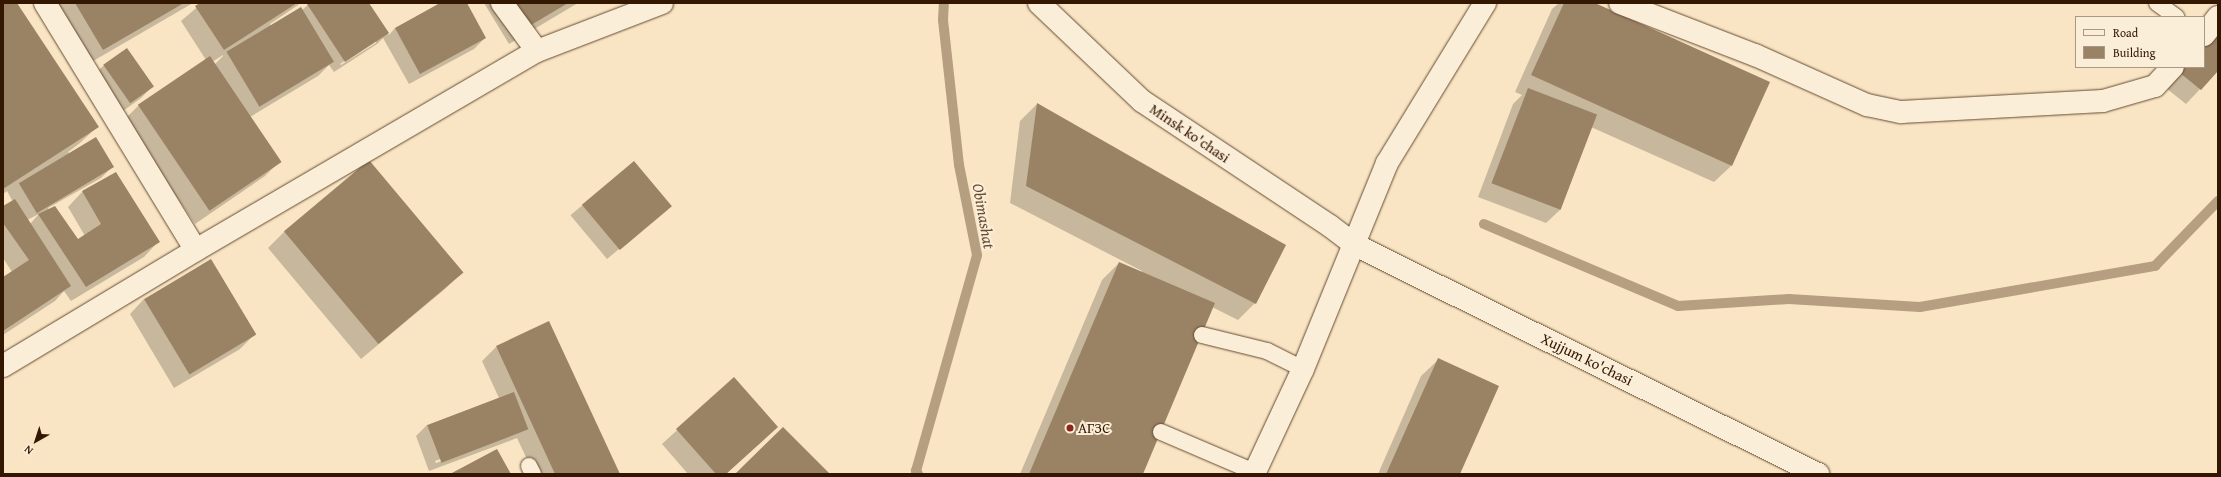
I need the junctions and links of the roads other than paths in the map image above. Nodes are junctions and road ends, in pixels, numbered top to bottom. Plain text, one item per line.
1 (46, 3) edge
2 (502, 3) edge
3 (662, 3) edge
4 (1039, 3) edge
5 (1484, 3) edge
6 (1620, 3) edge
7 (2157, 3) edge
8 (2175, 16) edge
9 (2218, 17) edge
10 (2205, 34) edge
11 (536, 51) junction
12 (2172, 68) edge
13 (1355, 245) junction
14 (196, 250) junction
15 (1202, 335) dead end
16 (3, 366) edge
17 (1303, 369) junction
18 (1161, 432) dead end
19 (1254, 473) edge
20 (1818, 474) edge

1 - 14 street
2 - 11 street
3 - 11 street
4 - 13 street, Minsk ko'chasi
5 - 13 street
6 - 12 street
7 - 8 lane
9 - 10 street
11 - 14 street
13 - 17 street
13 - 20 street, Xujjum ko'chasi
14 - 16 street
15 - 17 lane
17 - 19 street
18 - 19 lane

